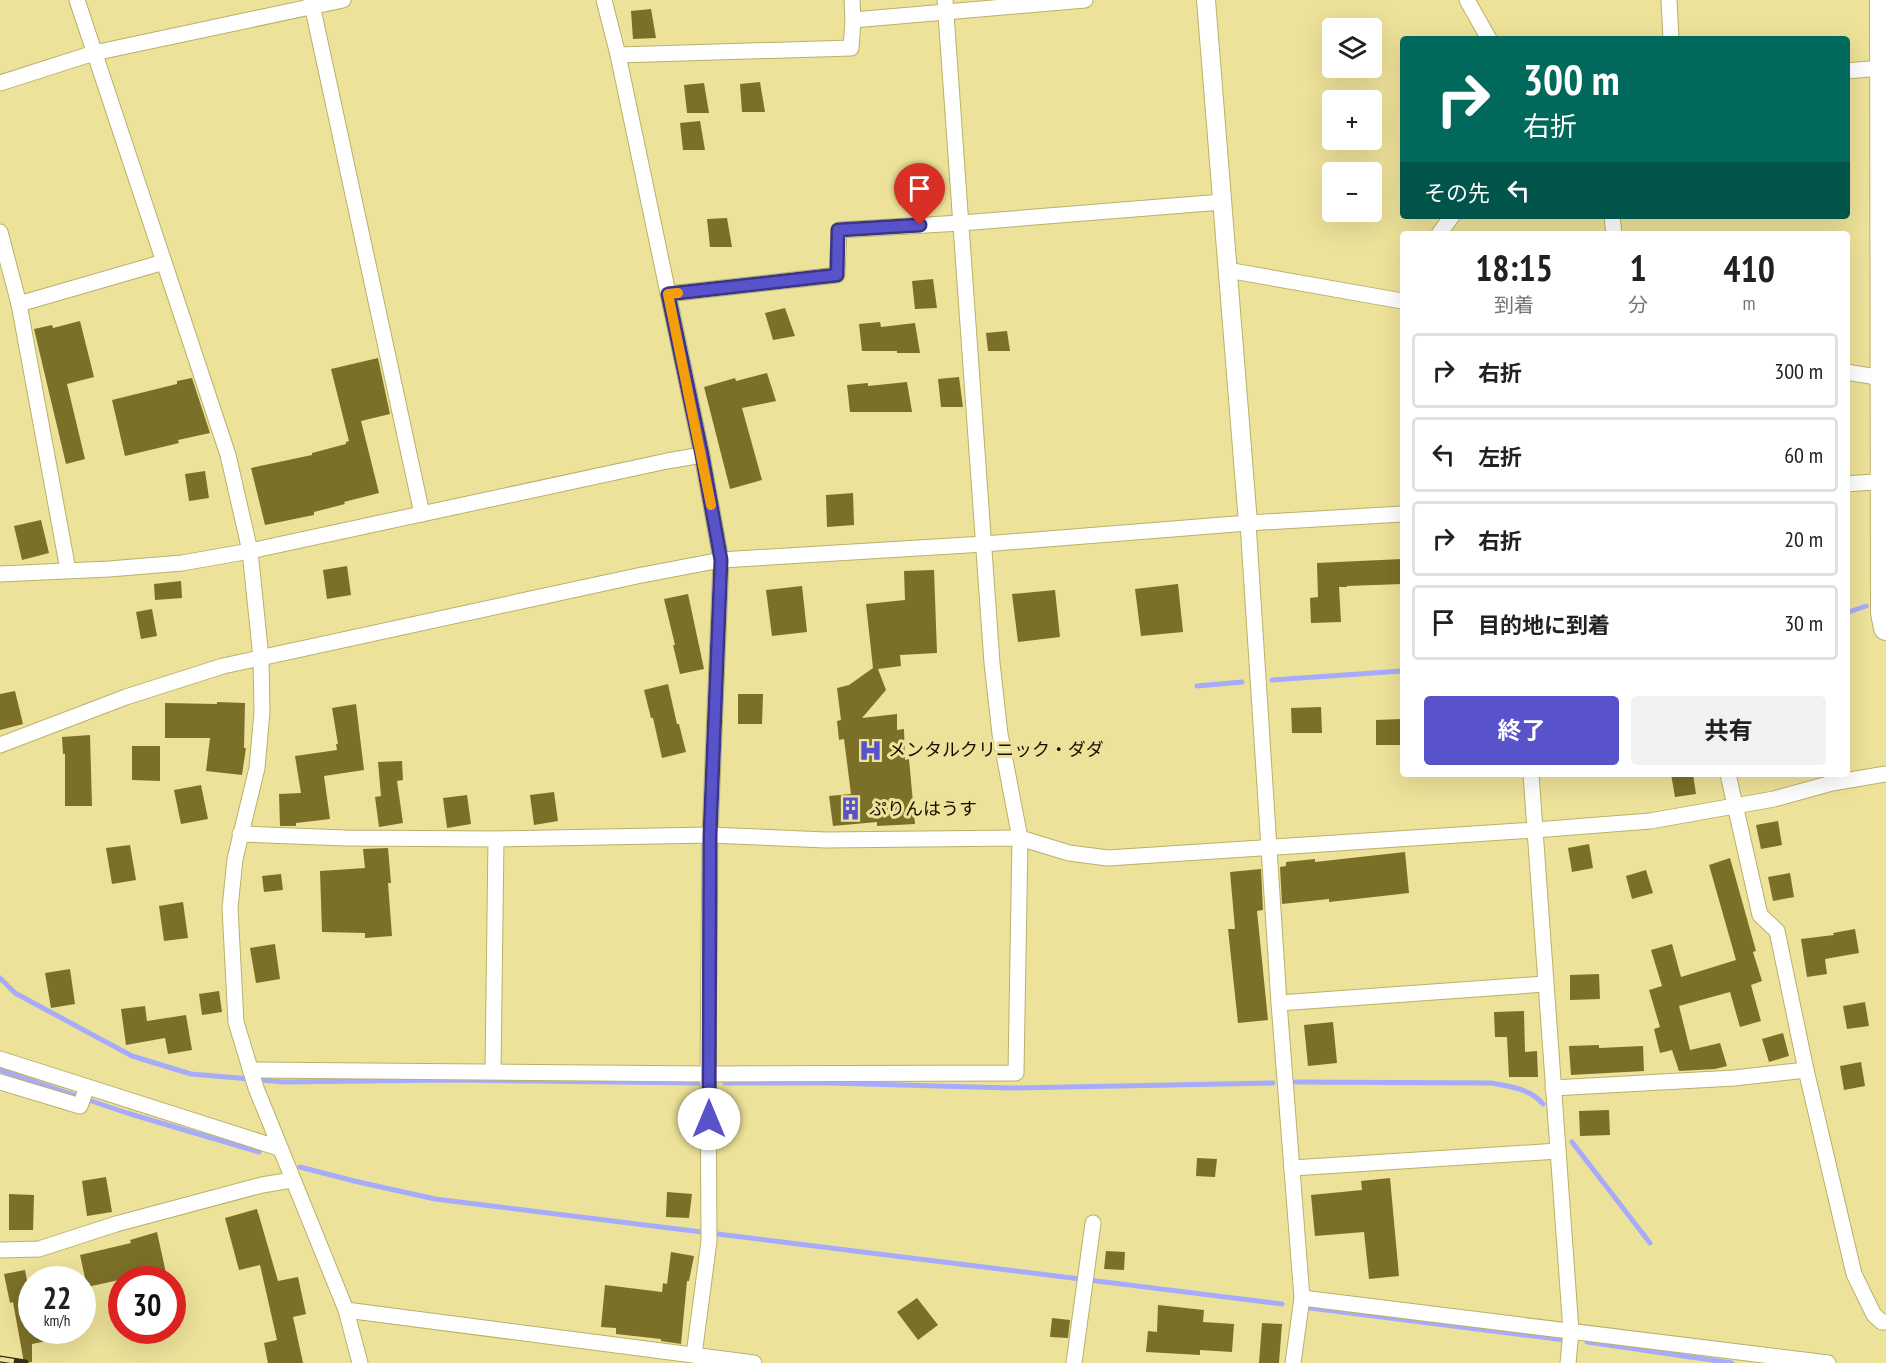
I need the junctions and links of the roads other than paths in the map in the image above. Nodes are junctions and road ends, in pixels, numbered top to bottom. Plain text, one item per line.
1 (77, 0) edge
2 (343, 0) edge
3 (604, 0) edge
4 (852, 0) edge
5 (1084, 0) edge
6 (1206, 0) edge
7 (1467, 0) edge
8 (1669, 0) edge
9 (1882, 0) edge
10 (312, 4) edge
11 (945, 6) edge
12 (853, 20) junction
13 (1487, 36) edge
14 (1671, 36) edge
15 (94, 53) junction
16 (618, 55) junction
17 (1881, 68) junction
18 (1850, 71) edge
19 (0, 82) edge
20 (1884, 150) edge
21 (1222, 202) junction
22 (961, 223) junction
23 (0, 232) edge
24 (164, 262) junction
25 (1227, 270) junction
26 (668, 294) junction
27 (1400, 302) edge
28 (19, 304) junction
29 (1850, 373) edge
30 (1883, 378) junction
31 (702, 455) junction
32 (1884, 482) edge
33 (1850, 484) edge
34 (422, 514) junction
35 (1400, 514) edge
36 (1248, 523) junction
37 (984, 544) junction
38 (250, 551) junction
39 (721, 560) junction
40 (68, 570) junction
41 (0, 574) edge
42 (1886, 628) edge
43 (261, 658) junction
44 (0, 745) edge
45 (1886, 774) edge
46 (1531, 777) edge
47 (1729, 777) edge
48 (1737, 807) junction
49 (1535, 830) junction
50 (240, 834) junction
51 (710, 835) junction
52 (1020, 838) junction
53 (496, 839) junction
54 (1269, 848) junction
55 (1545, 984) junction
56 (1279, 1003) junction
57 (0, 1059) edge
58 (250, 1070) junction
59 (1806, 1070) junction
60 (493, 1071) junction
61 (708, 1074) junction
62 (0, 1082) edge
63 (86, 1088) junction
64 (1553, 1088) junction
65 (279, 1148) junction
66 (1558, 1151) junction
67 (1292, 1168) junction
68 (292, 1180) junction
69 (1093, 1223) dead end
70 (0, 1250) edge
71 (1302, 1298) junction
72 (346, 1310) junction
73 (1886, 1322) edge
74 (1571, 1331) junction
75 (694, 1355) junction
76 (360, 1363) edge
77 (754, 1363) edge
78 (1074, 1363) edge
79 (1293, 1363) edge
80 (1568, 1363) edge
81 (1828, 1363) edge

1 - 15 street
2 - 10 street
3 - 16 street
4 - 12 street
5 - 11 street
6 - 21 street
7 - 13 street
8 - 14 street
9 - 17 main road
10 - 15 street
10 - 34 street
11 - 12 street
11 - 22 street
12 - 16 street
15 - 19 street
15 - 24 street
16 - 26 street
17 - 18 street
17 - 20 main road
20 - 30 main road
21 - 22 street
21 - 25 street
22 - 26 street
22 - 37 street
23 - 28 street
24 - 28 street
24 - 38 street
25 - 27 street
25 - 36 street
26 - 31 street
28 - 40 street
29 - 30 street
30 - 32 main road
31 - 34 street
31 - 39 street
32 - 33 street
32 - 42 main road
34 - 38 street
35 - 36 street
36 - 37 street
36 - 54 street
37 - 39 street
37 - 52 street
38 - 40 street
38 - 43 street
39 - 43 street
39 - 51 street
40 - 41 street
43 - 44 street
43 - 50 street
45 - 48 street
46 - 49 street
47 - 48 street
48 - 49 street
48 - 59 street
49 - 54 street
49 - 55 street
50 - 53 street
50 - 58 street
51 - 52 street
51 - 53 street
51 - 61 street
52 - 54 street
52 - 61 street
53 - 60 street
54 - 56 street
55 - 56 street
55 - 64 street
56 - 67 street
57 - 63 street
58 - 60 street
58 - 65 street
59 - 64 street
59 - 73 street
60 - 61 street
61 - 75 street
62 - 63 street
63 - 65 street
64 - 66 street
65 - 68 street
66 - 67 street
66 - 74 street
67 - 71 street
68 - 70 street
68 - 72 street
69 - 78 street
71 - 74 street
71 - 79 street
72 - 75 street
72 - 76 street
74 - 80 street
74 - 81 street
75 - 77 street

